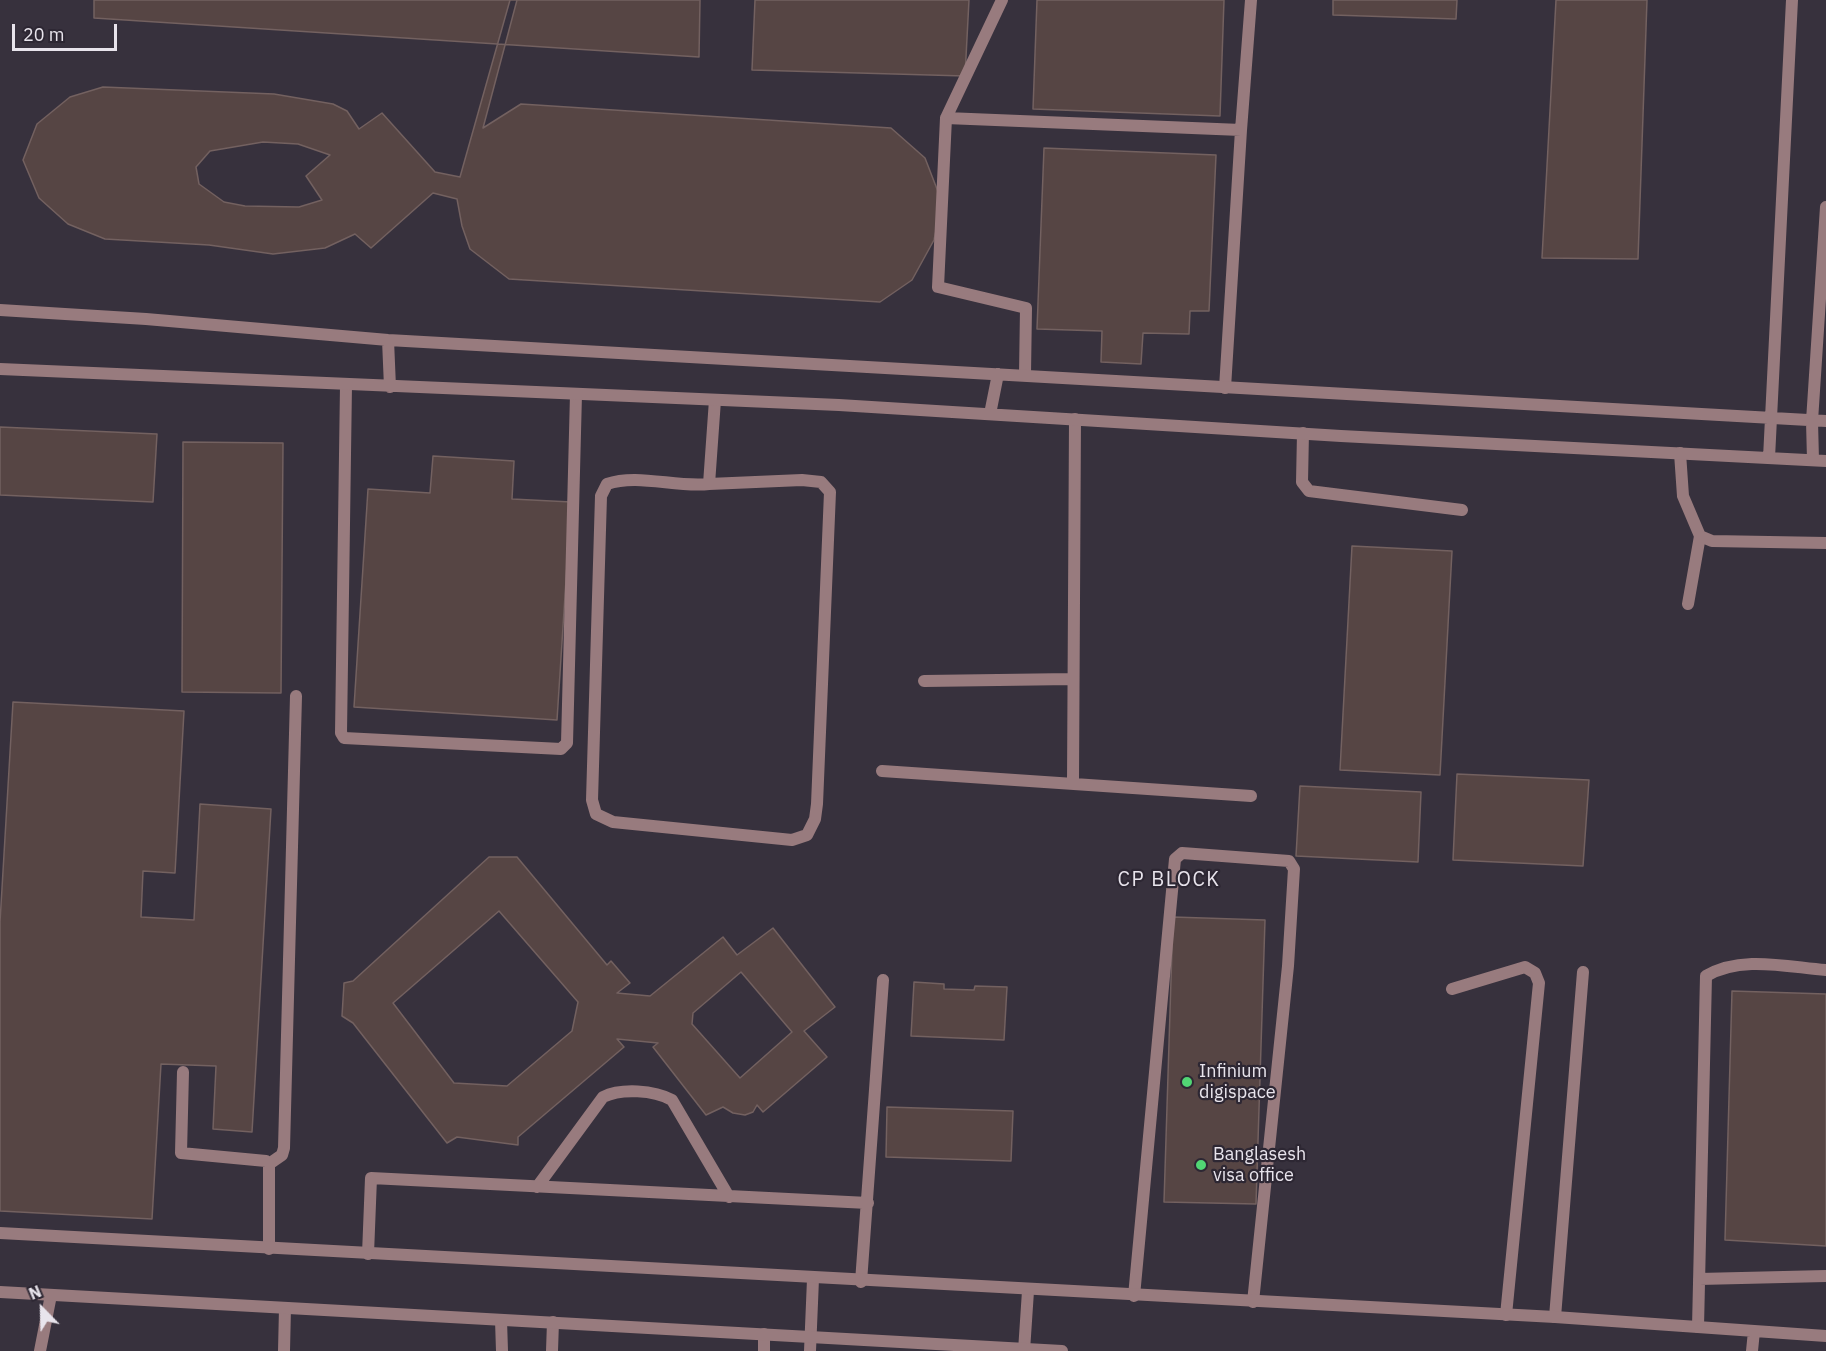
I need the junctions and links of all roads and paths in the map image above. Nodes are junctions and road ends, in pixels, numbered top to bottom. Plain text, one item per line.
1 (1002, 0) edge
2 (1251, 0) edge
3 (1792, 0) edge
4 (946, 118) junction
5 (1241, 130) junction
6 (1826, 207) edge
7 (0, 310) edge
8 (388, 340) junction
9 (0, 369) edge
10 (998, 374) junction
11 (1025, 374) junction
12 (346, 385) junction
13 (390, 387) junction
14 (1225, 388) junction
15 (576, 394) junction
16 (715, 400) junction
17 (990, 414) junction
18 (1770, 418) junction
19 (1075, 419) junction
20 (1812, 421) junction
21 (1826, 421) edge
22 (1303, 433) junction
23 (1680, 453) junction
24 (1769, 458) junction
25 (1813, 460) junction
26 (1826, 461) edge
27 (709, 484) junction
28 (1462, 510) dead end
29 (1700, 536) junction
30 (1826, 543) edge
31 (1688, 604) dead end
32 (1072, 680) junction
33 (924, 681) dead end
34 (296, 696) dead end
35 (882, 771) dead end
36 (1073, 782) junction
37 (1251, 796) dead end
38 (1826, 970) edge
39 (1583, 972) dead end
40 (883, 980) dead end
41 (1452, 989) dead end
42 (183, 1072) dead end
43 (269, 1164) junction
44 (537, 1187) junction
45 (729, 1197) junction
46 (868, 1203) junction
47 (0, 1233) edge
48 (269, 1249) junction
49 (368, 1254) junction
50 (1826, 1276) edge
51 (813, 1279) junction
52 (1699, 1279) junction
53 (861, 1282) junction
54 (1028, 1291) junction
55 (0, 1292) edge
56 (51, 1295) junction
57 (1134, 1296) junction
58 (1253, 1302) junction
59 (285, 1308) junction
60 (1506, 1314) junction
61 (1555, 1317) junction
62 (501, 1320) junction
63 (552, 1322) junction
64 (1698, 1327) junction
65 (1754, 1332) junction
66 (764, 1334) junction
67 (1826, 1336) edge
68 (811, 1337) junction
69 (1024, 1350) edge
70 (39, 1351) edge
71 (284, 1351) edge
72 (502, 1351) edge
73 (552, 1351) edge
74 (764, 1351) edge
75 (810, 1351) edge
76 (1062, 1351) edge
77 (1752, 1351) edge

1 - 4 street
2 - 5 street
3 - 18 street
4 - 5 street
4 - 11 street
5 - 14 street
6 - 20 street
7 - 8 street
8 - 10 street
8 - 13 street
9 - 12 street
10 - 11 street
10 - 17 street
11 - 14 street
12 - 13 street
12 - 15 street
13 - 15 street
14 - 18 street
15 - 16 street
16 - 17 street
16 - 27 street
17 - 19 street
18 - 20 street
18 - 24 street
19 - 22 street
19 - 32 street
20 - 21 street
20 - 25 street
22 - 23 street
22 - 28 street
23 - 24 street
23 - 29 street
24 - 25 street
25 - 26 street
27 - 27 street
29 - 30 street
29 - 31 street
32 - 33 street
32 - 36 street
34 - 43 street
35 - 36 street
36 - 37 street
38 - 52 street
39 - 61 street
40 - 46 street
41 - 60 street
42 - 43 street
43 - 48 street
44 - 45 street
44 - 45 street
44 - 49 street
45 - 46 street
46 - 53 street
47 - 48 street
48 - 49 street
49 - 51 street
50 - 52 street
51 - 53 street
51 - 68 street
52 - 64 street
53 - 54 street
54 - 57 street
54 - 69 street
55 - 56 street
56 - 59 street
56 - 70 street
57 - 58 street
57 - 58 street
58 - 60 street
59 - 62 street
59 - 71 street
60 - 61 street
61 - 64 street
62 - 63 street
62 - 72 street
63 - 66 street
63 - 73 street
64 - 65 street
65 - 67 street
65 - 77 street
66 - 68 street
66 - 74 street
68 - 69 street
68 - 75 street
69 - 76 street

